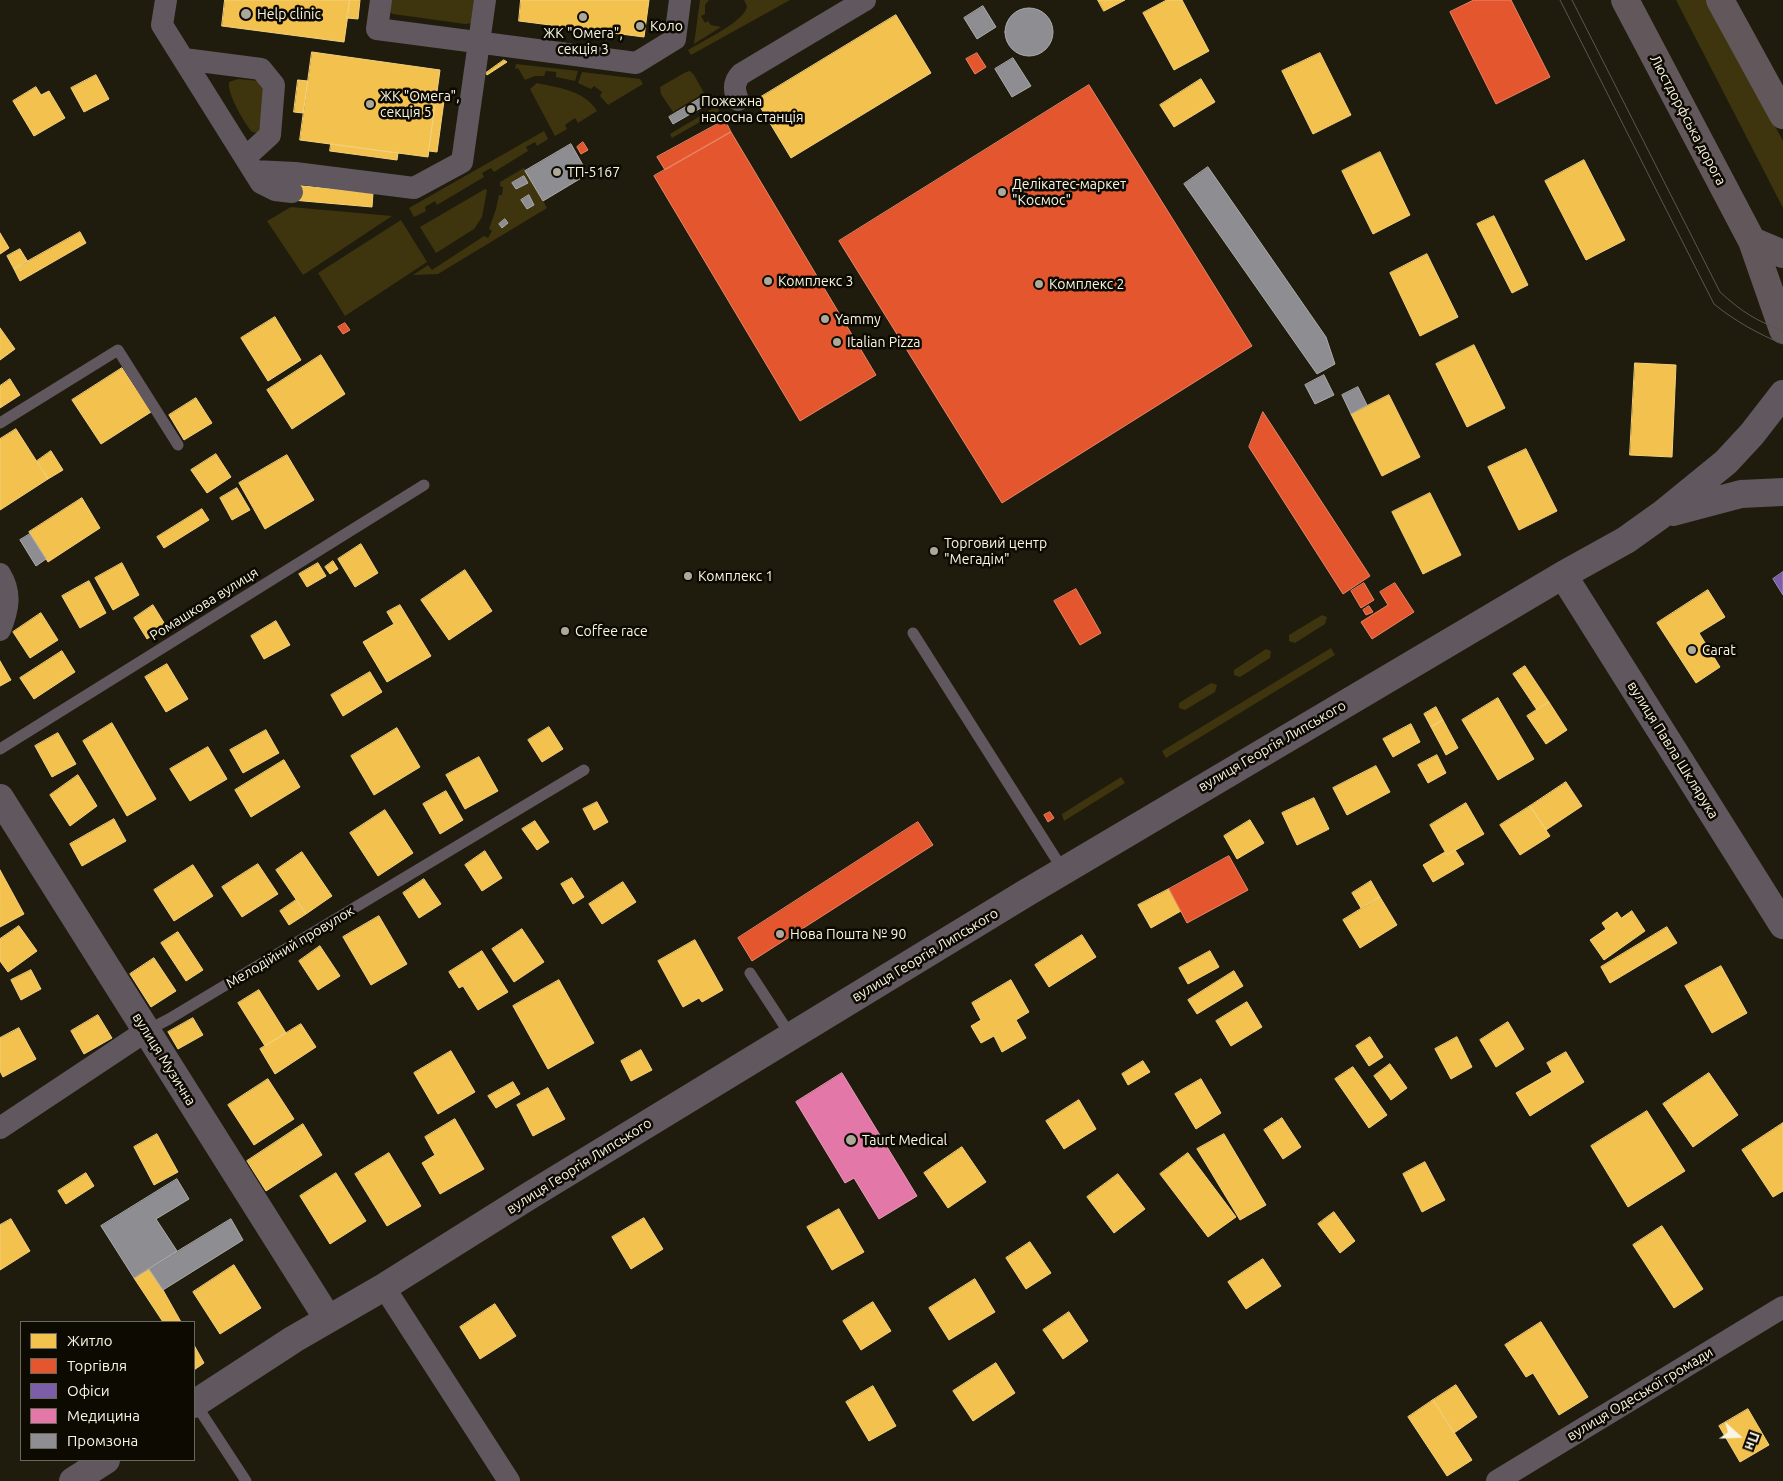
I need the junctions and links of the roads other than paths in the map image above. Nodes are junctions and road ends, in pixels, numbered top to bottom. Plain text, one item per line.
1 (166, 0) edge
2 (381, 0) edge
3 (485, 0) edge
4 (680, 0) edge
5 (865, 0) edge
6 (1625, 0) edge
7 (1720, 0) edge
8 (479, 42) junction
9 (184, 59) junction
10 (738, 100) dead end
11 (1783, 114) edge
12 (250, 164) junction
13 (292, 192) dead end
14 (1752, 241) junction
15 (1783, 254) edge
16 (1783, 330) edge
17 (1783, 394) edge
18 (0, 423) edge
19 (178, 445) dead end
20 (424, 485) dead end
21 (1783, 492) edge
22 (1662, 515) junction
23 (0, 574) edge
24 (1563, 575) junction
25 (0, 630) edge
26 (913, 633) dead end
27 (0, 749) edge
28 (584, 770) dead end
29 (0, 798) edge
30 (1063, 870) junction
31 (1783, 925) edge
32 (750, 973) dead end
33 (146, 1031) junction
34 (791, 1036) junction
35 (0, 1128) edge
36 (384, 1287) junction
37 (1783, 1307) edge
38 (328, 1319) junction
39 (195, 1403) edge
40 (195, 1405) edge
41 (104, 1461) edge
42 (73, 1481) edge
43 (246, 1481) edge
44 (508, 1481) edge
45 (1497, 1481) edge

1 - 9 street
2 - 8 street
3 - 8 street
4 - 8 street
5 - 10 street
6 - 14 main road, Люстдорфська дорога
7 - 11 main road
8 - 12 street
9 - 12 street
9 - 12 street
12 - 13 street
14 - 15 main road
14 - 16 main road, Люстдорфська дорога
17 - 22 street, вулиця Георгія Липського
18 - 19 lane
20 - 27 lane, Ромашкова вулиця
21 - 22 street, вулиця Георгія Липського
22 - 24 street, вулиця Георгія Липського
23 - 25 street
24 - 30 street, вулиця Георгія Липського
24 - 31 street, вулиця Павла Шклярука
26 - 30 lane
28 - 33 lane, Мелодійний провулок
29 - 33 street, вулиця Музична
30 - 34 street, вулиця Георгія Липського
32 - 34 lane
33 - 35 street, Мелодійний провулок
33 - 38 street, вулиця Музична
34 - 36 street, вулиця Георгія Липського
36 - 38 street, вулиця Георгія Липського
36 - 44 street
37 - 45 street, вулиця Одеської громади
38 - 39 street, вулиця Георгія Липського
40 - 43 lane
41 - 42 street

